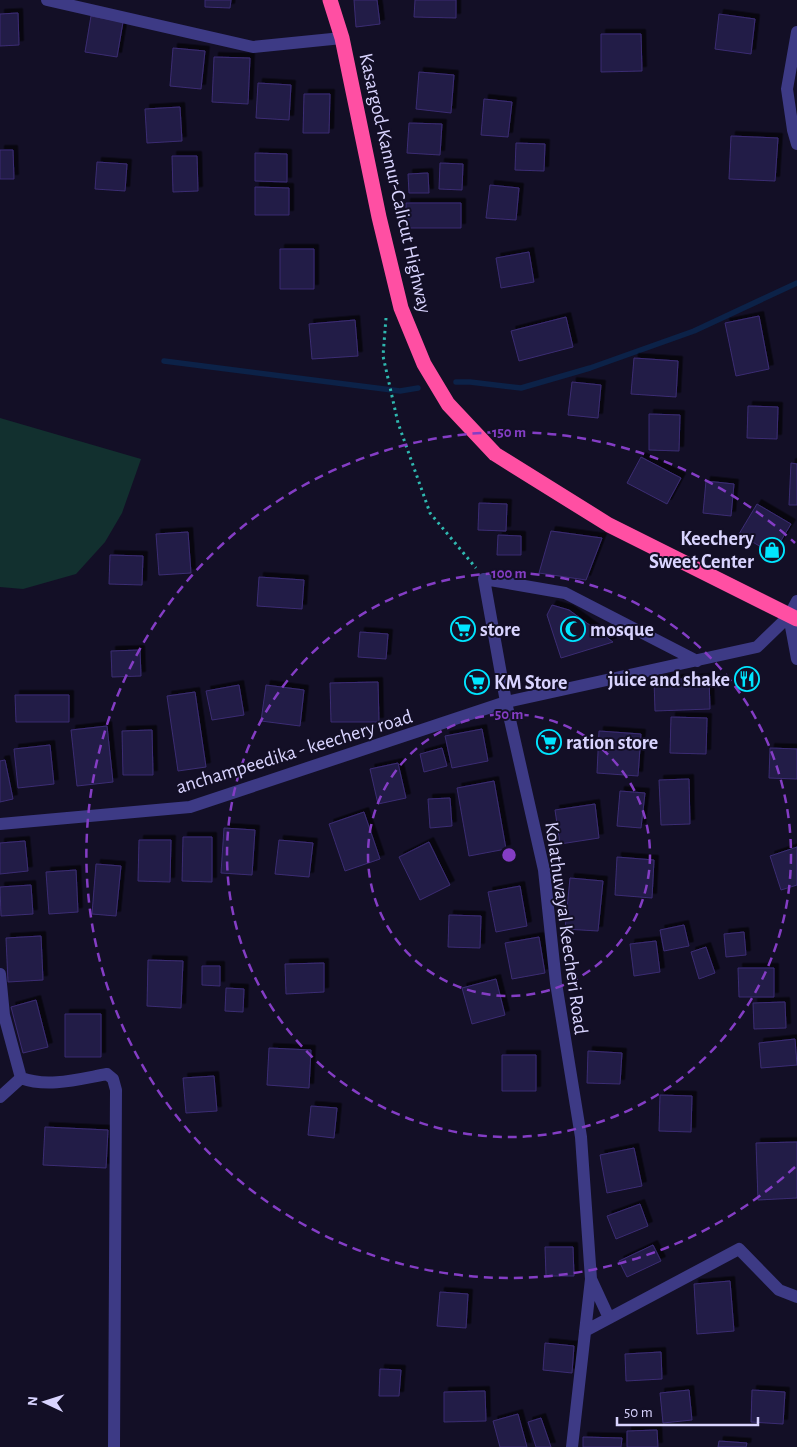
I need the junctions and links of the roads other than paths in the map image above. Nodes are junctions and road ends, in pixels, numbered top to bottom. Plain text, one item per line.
1 (47, 0) edge
2 (330, 0) edge
3 (797, 32) edge
4 (342, 38) junction
5 (797, 144) edge
6 (797, 601) edge
7 (793, 617) edge
8 (797, 659) edge
9 (698, 661) junction
10 (506, 702) junction
11 (0, 824) edge
12 (0, 974) edge
13 (21, 1078) junction
14 (0, 1097) edge
15 (591, 1279) junction
16 (797, 1297) edge
17 (609, 1318) junction
18 (585, 1331) junction
19 (114, 1447) edge
20 (572, 1447) edge

1 - 4 street
2 - 4 highway, Kasargod-Kannur-Calicut Highway
3 - 5 street
4 - 7 highway, Kasargod-Kannur-Calicut Highway
6 - 7 street
7 - 8 street
7 - 9 street
9 - 10 street
9 - 10 street, Kolathuvayal Keecheri Road
10 - 11 street, anchampeedika - keechery road
10 - 15 street, Kolathuvayal Keecheri Road
12 - 13 street
13 - 14 street
13 - 19 street
15 - 17 street
15 - 18 street, Kolathuvayal Keecheri Road
16 - 17 street
17 - 18 street
18 - 20 street, Kolathuvayal Keecheri Road

